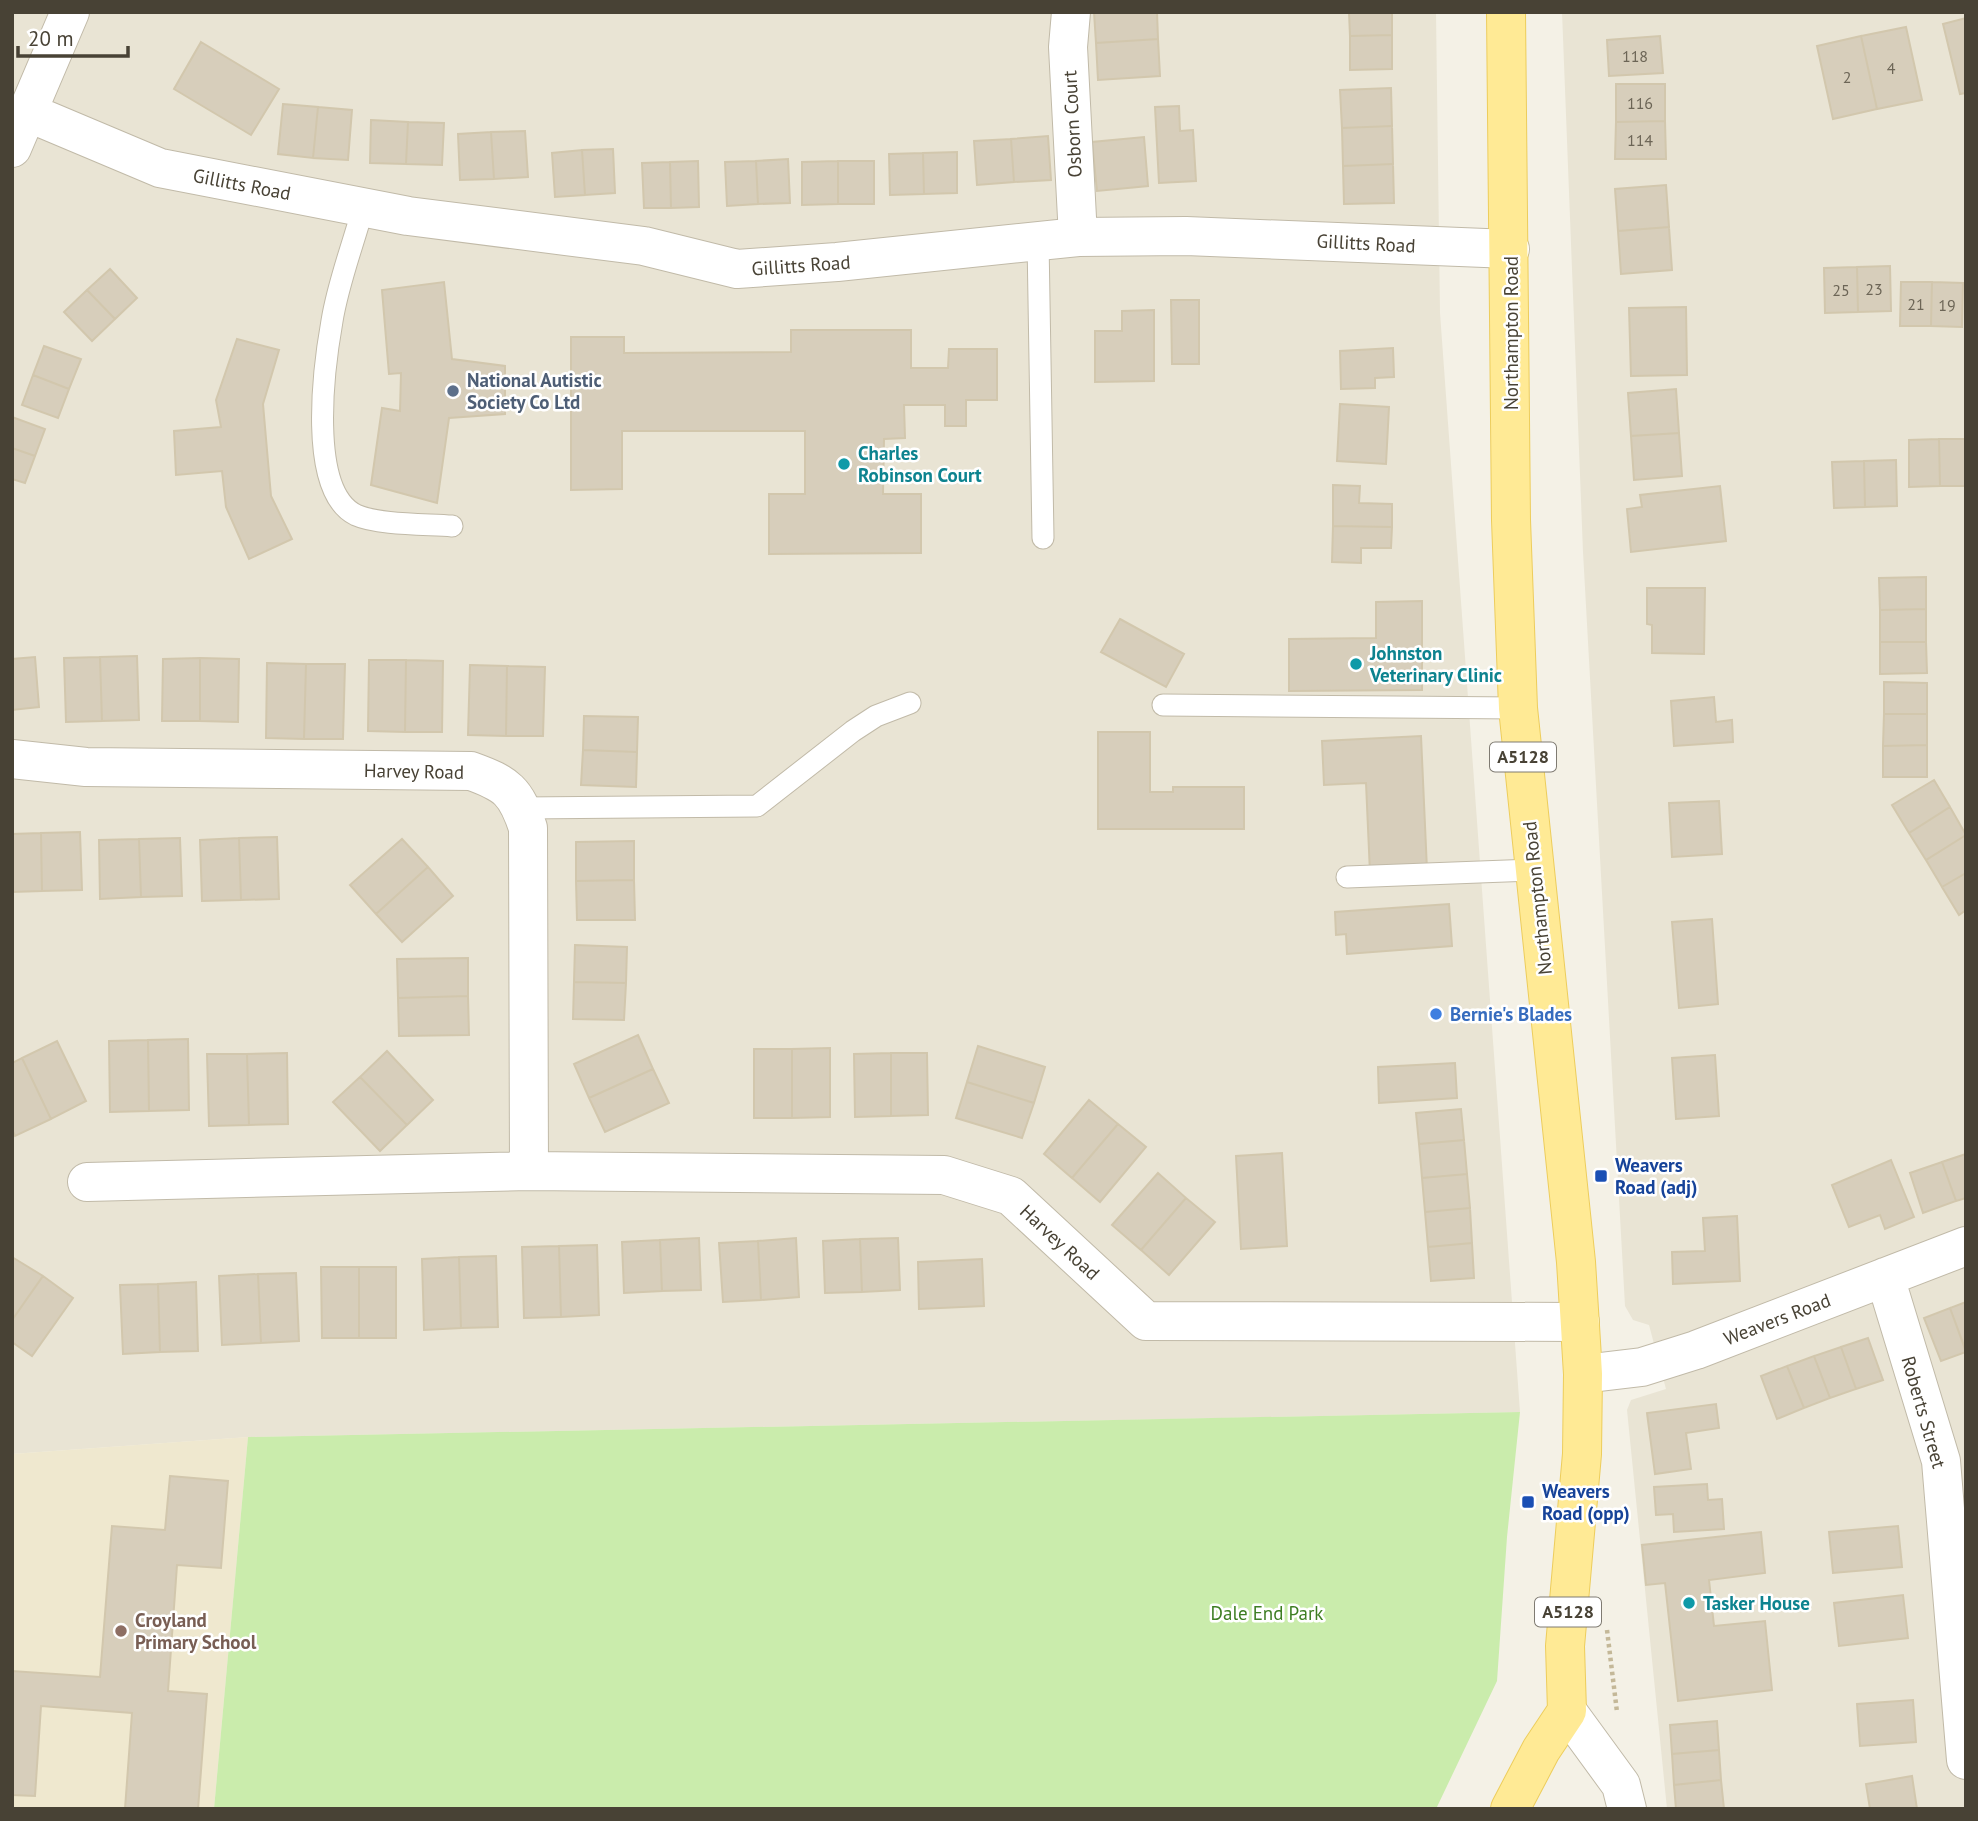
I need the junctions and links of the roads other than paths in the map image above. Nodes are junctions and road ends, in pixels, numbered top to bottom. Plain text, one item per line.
1 (70, 12) edge
2 (1070, 12) edge
3 (1506, 12) edge
4 (27, 112) junction
5 (12, 148) edge
6 (363, 208) junction
7 (1078, 237) junction
8 (1038, 241) junction
9 (1510, 249) junction
10 (452, 526) dead end
11 (1043, 538) dead end
12 (910, 704) dead end
13 (1163, 705) dead end
14 (1518, 708) junction
15 (12, 759) edge
16 (522, 808) junction
17 (1534, 870) junction
18 (1347, 877) dead end
19 (530, 1171) junction
20 (87, 1182) dead end
21 (1966, 1246) edge
22 (1885, 1278) junction
23 (1580, 1322) junction
24 (1583, 1374) junction
25 (1567, 1711) junction
26 (1966, 1760) edge
27 (1510, 1809) edge
28 (1627, 1809) edge

1 - 4 street
2 - 7 street, Osborn Court
3 - 9 main road, Northampton Road / A5128
4 - 5 street
4 - 6 street, Gillitts Road
6 - 8 street, Gillitts Road
6 - 10 lane
7 - 8 street, Gillitts Road
7 - 9 street, Gillitts Road
8 - 11 lane
9 - 14 main road, Northampton Road / A5128
12 - 16 lane
13 - 14 lane
14 - 17 main road, Northampton Road / A5128
15 - 16 street, Harvey Road
16 - 19 street, Harvey Road
17 - 18 lane
17 - 23 main road, Northampton Road / A5128
19 - 20 street, Harvey Road
19 - 23 street, Harvey Road
21 - 22 street, Weavers Road
22 - 24 street, Weavers Road
22 - 26 street, Roberts Street
23 - 24 main road, Northampton Road / A5128
24 - 25 main road, Northampton Road / A5128
25 - 27 main road
25 - 28 street

